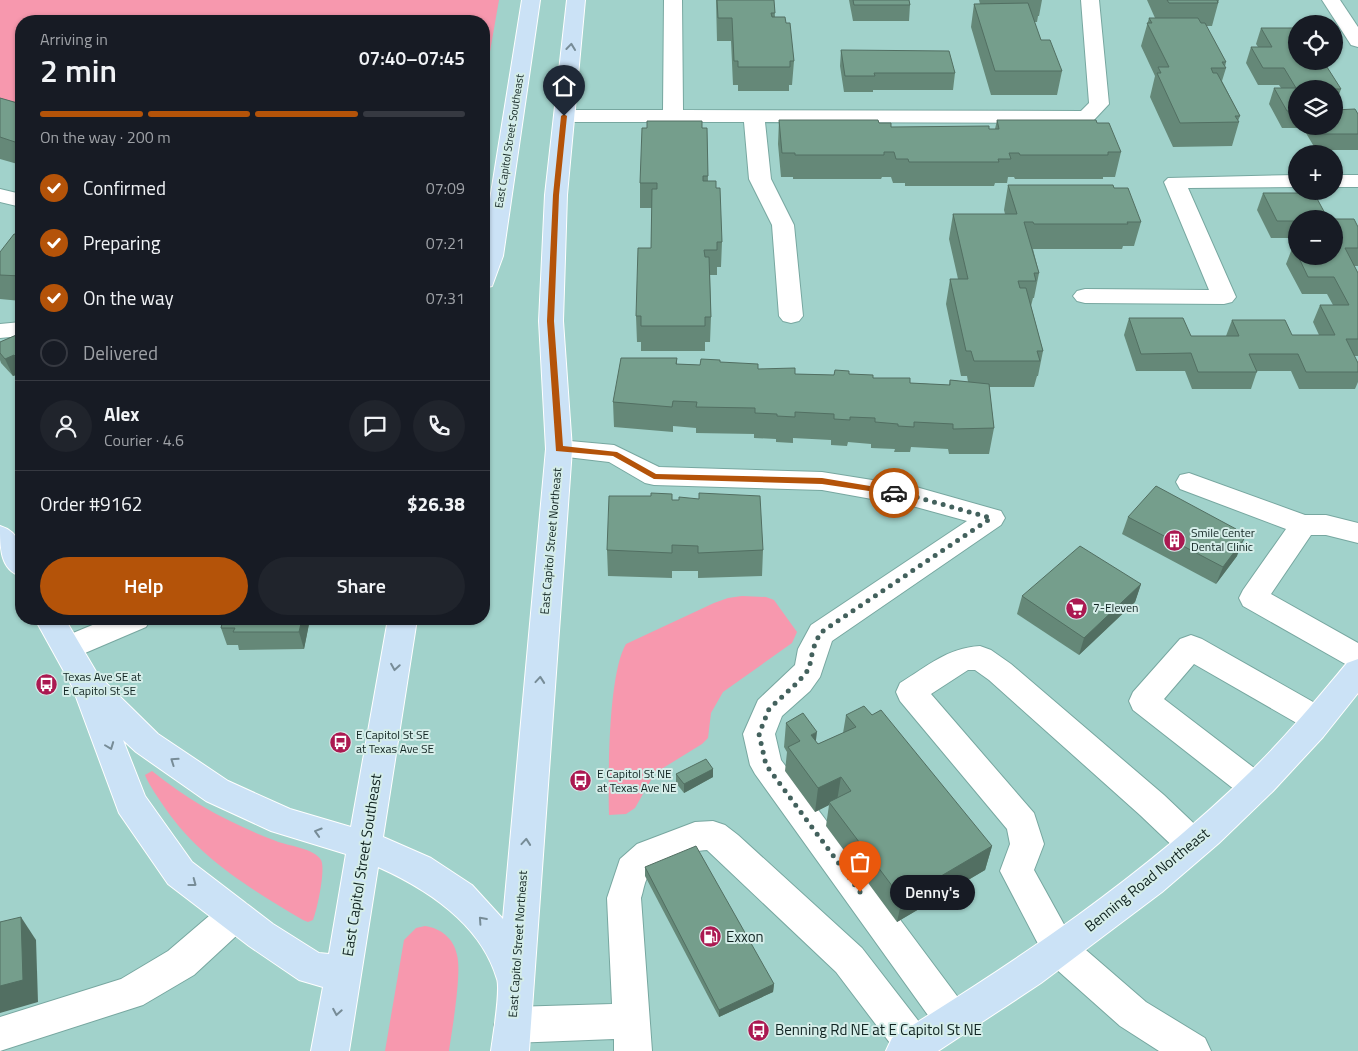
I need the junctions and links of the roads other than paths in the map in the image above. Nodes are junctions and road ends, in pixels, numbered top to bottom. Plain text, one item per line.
1 (531, 0) edge
2 (576, 0) edge
3 (673, 0) edge
4 (1090, 0) edge
5 (1331, 0) edge
6 (1356, 35) edge
7 (564, 116) junction
8 (673, 116) junction
9 (754, 117) junction
10 (1288, 181) edge
11 (1343, 181) edge
12 (1358, 181) edge
13 (0, 195) edge
14 (15, 199) edge
15 (490, 262) edge
16 (1085, 296) dead end
17 (791, 316) dead end
18 (15, 330) edge
19 (0, 331) edge
20 (559, 449) junction
21 (1189, 482) dead end
22 (1304, 526) junction
23 (1358, 533) edge
24 (0, 536) edge
25 (15, 557) edge
26 (54, 625) edge
27 (122, 625) edge
28 (401, 625) edge
29 (67, 648) junction
30 (1358, 657) edge
31 (1358, 671) edge
32 (87, 684) junction
33 (1318, 720) junction
34 (1255, 787) junction
35 (1193, 844) junction
36 (365, 845) junction
37 (235, 915) junction
38 (1059, 949) junction
39 (344, 974) junction
40 (515, 978) junction
41 (953, 1020) junction
42 (0, 1035) edge
43 (632, 1036) edge
44 (511, 1038) edge
45 (909, 1048) edge
46 (330, 1051) edge
47 (1192, 1051) edge

1 - 15 main road, East Capitol Street Southeast
7 -> 2 main road, East Capitol Street Northeast
3 - 8 street
4 - 9 street
5 - 6 street
7 - 8 street
7 - 20 main road, East Capitol Street Northeast
8 - 9 street
9 - 17 street
10 - 16 street
11 - 12 street
13 - 14 street
18 - 19 street
40 -> 20 main road, East Capitol Street Northeast
20 - 41 street
21 - 22 street
22 - 23 street
22 - 30 street
24 - 25 main road
26 - 29 main road
27 - 29 street
28 -> 36 main road, East Capitol Street Southeast
29 - 32 main road
31 - 33 main road, Benning Road Northeast
36 -> 32 main road
32 -> 37 main road
33 - 34 main road, Benning Road Northeast
33 - 34 street
34 - 35 main road, Benning Road Northeast
35 - 38 main road, Benning Road Northeast
35 - 38 street
36 - 39 main road, East Capitol Street Southeast
40 -> 36 main road
37 - 39 main road
37 - 42 street
38 - 41 main road, Benning Road Northeast
38 - 47 street
39 -> 46 main road, East Capitol Street Southeast
40 - 44 main road, East Capitol Street Northeast
41 - 45 main road, Benning Road Northeast
43 - 44 street
43 - 45 street

